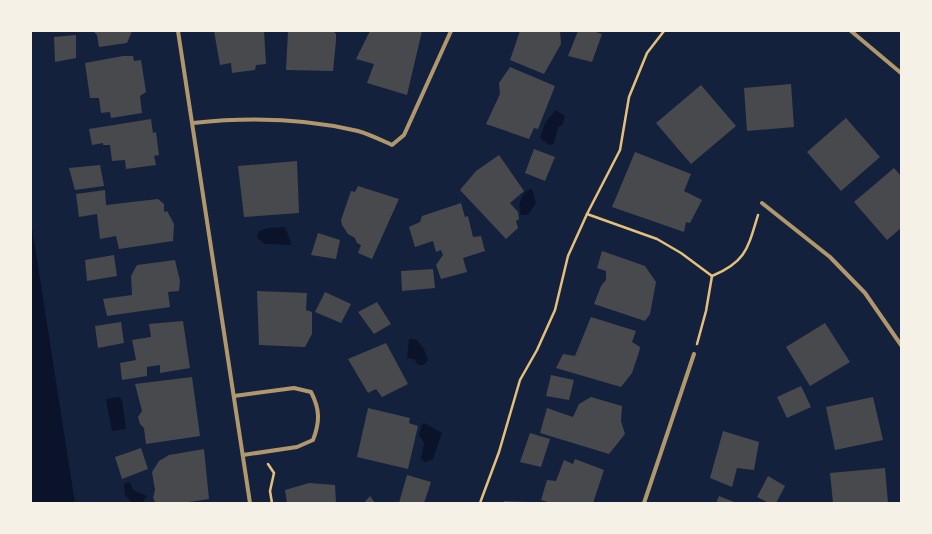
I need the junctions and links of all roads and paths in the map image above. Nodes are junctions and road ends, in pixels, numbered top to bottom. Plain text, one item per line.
1 (178, 31) edge
2 (451, 31) edge
3 (664, 31) edge
4 (851, 31) edge
5 (901, 73) edge
6 (193, 123) junction
7 (762, 203) joint
8 (587, 214) junction
9 (712, 276) junction
10 (901, 345) edge
11 (694, 354) joint
12 (234, 396) junction
13 (260, 453) junction
14 (243, 455) junction
15 (250, 503) edge
16 (272, 503) edge
17 (480, 503) edge
18 (644, 503) edge

1 - 6 street
2 - 6 street
3 - 8 path
4 - 5 street
6 - 12 street
7 - 9 path
7 - 10 street
8 - 9 path
8 - 17 path
9 - 11 path
11 - 18 street
12 - 13 street
12 - 14 street
13 - 14 street
13 - 16 path
14 - 15 street

